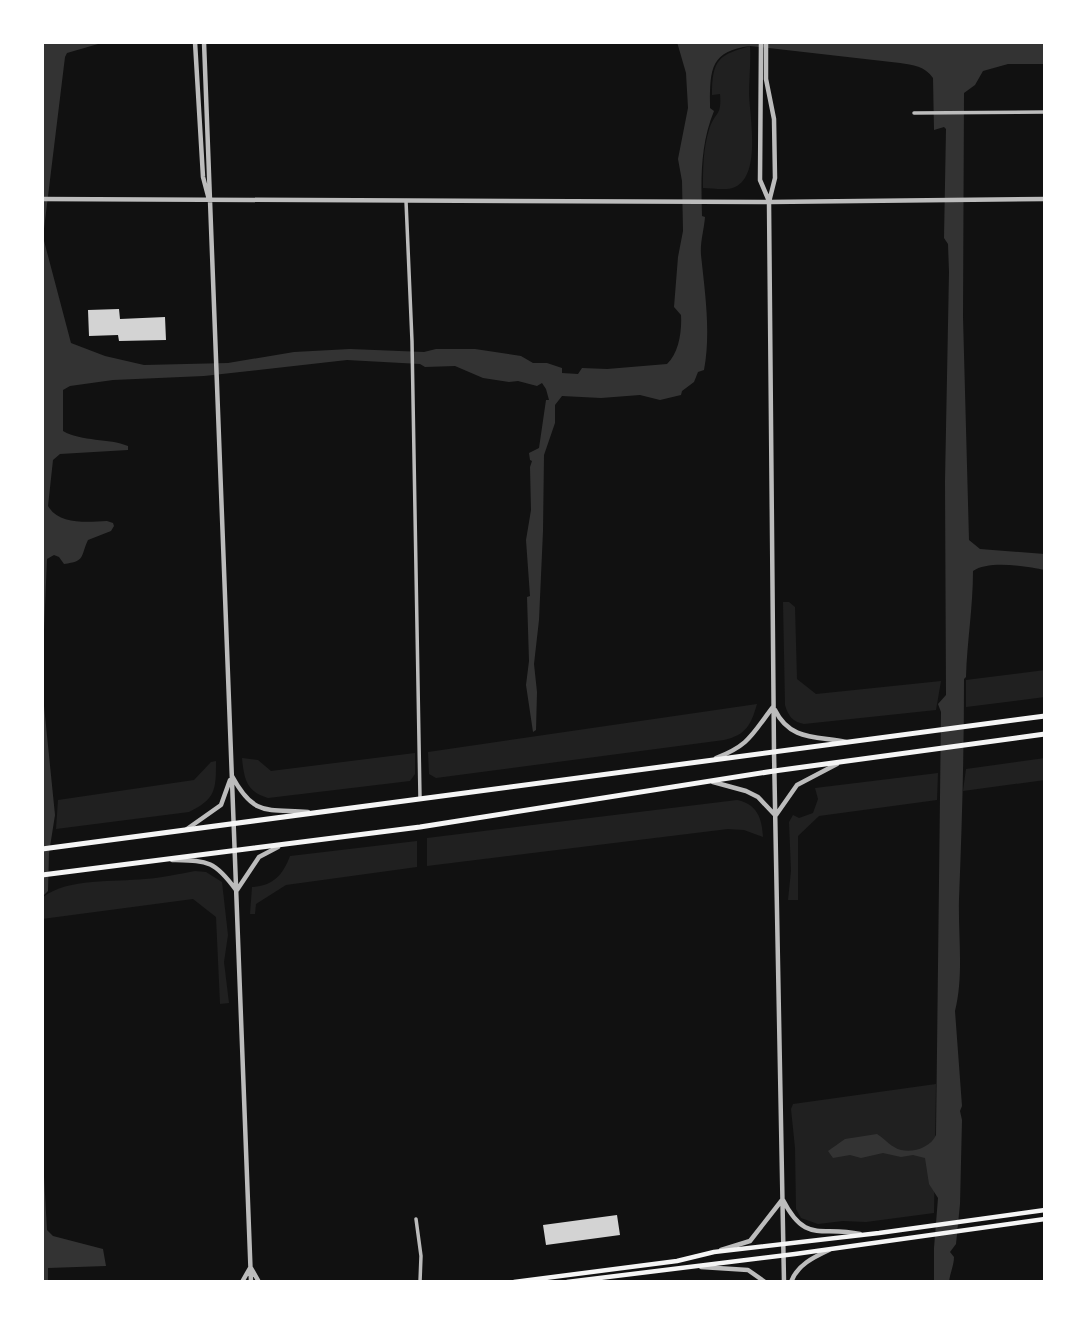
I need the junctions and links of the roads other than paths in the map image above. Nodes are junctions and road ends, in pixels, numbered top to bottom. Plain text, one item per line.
1 (195, 42) edge
2 (204, 42) edge
3 (764, 42) edge
4 (764, 79) junction
5 (914, 113) dead end
6 (1045, 113) edge
7 (42, 199) edge
8 (210, 200) junction
9 (1045, 200) edge
10 (406, 201) junction
11 (769, 202) junction
12 (773, 706) junction
13 (1045, 716) edge
14 (1045, 734) edge
15 (848, 742) junction
16 (774, 752) junction
17 (708, 761) junction
18 (840, 762) junction
19 (774, 772) junction
20 (231, 775) junction
21 (711, 782) junction
22 (420, 798) junction
23 (316, 812) junction
24 (775, 816) junction
25 (233, 824) junction
26 (185, 830) junction
27 (281, 845) junction
28 (42, 849) edge
29 (234, 851) junction
30 (160, 860) junction
31 (42, 875) edge
32 (236, 891) junction
33 (783, 1200) junction
34 (1045, 1210) edge
35 (416, 1219) dead end
36 (1045, 1219) edge
37 (863, 1235) junction
38 (783, 1244) junction
39 (831, 1249) junction
40 (714, 1252) junction
41 (783, 1255) junction
42 (693, 1265) junction
43 (250, 1268) junction
44 (242, 1282) edge
45 (251, 1282) edge
46 (259, 1282) edge
47 (420, 1282) edge
48 (514, 1282) edge
49 (568, 1282) edge
50 (765, 1282) edge
51 (784, 1282) edge
52 (791, 1282) edge

1 - 8 street
2 - 8 street
3 - 4 street
4 - 11 street
4 - 11 street
5 - 6 street
7 - 8 street
8 - 10 street
8 - 20 street
9 - 11 street
10 - 11 street
10 - 22 street
11 - 12 street
12 - 15 street
12 - 16 street
12 - 17 street
13 - 15 main road
14 - 18 main road
15 - 16 main road
16 - 17 main road
16 - 19 street
17 - 22 main road
18 - 19 main road
18 - 24 street
19 - 21 main road
19 - 24 street
20 - 23 street
20 - 25 street
20 - 26 street
21 - 24 street
21 - 27 main road
22 - 23 main road
23 - 25 main road
24 - 33 street
25 - 26 main road
25 - 29 street
26 - 28 main road
27 - 29 main road
27 - 32 street
29 - 30 main road
29 - 32 street
30 - 31 main road
30 - 32 street
32 - 43 street
33 - 37 street
33 - 38 street
33 - 40 street
34 - 37 main road
35 - 47 street
36 - 39 main road
37 - 38 main road
38 - 40 main road
38 - 41 street
39 - 41 main road
39 - 52 street
40 - 48 main road
41 - 42 main road
41 - 51 street
42 - 49 main road
42 - 50 street
43 - 44 street
43 - 45 street
43 - 46 street

